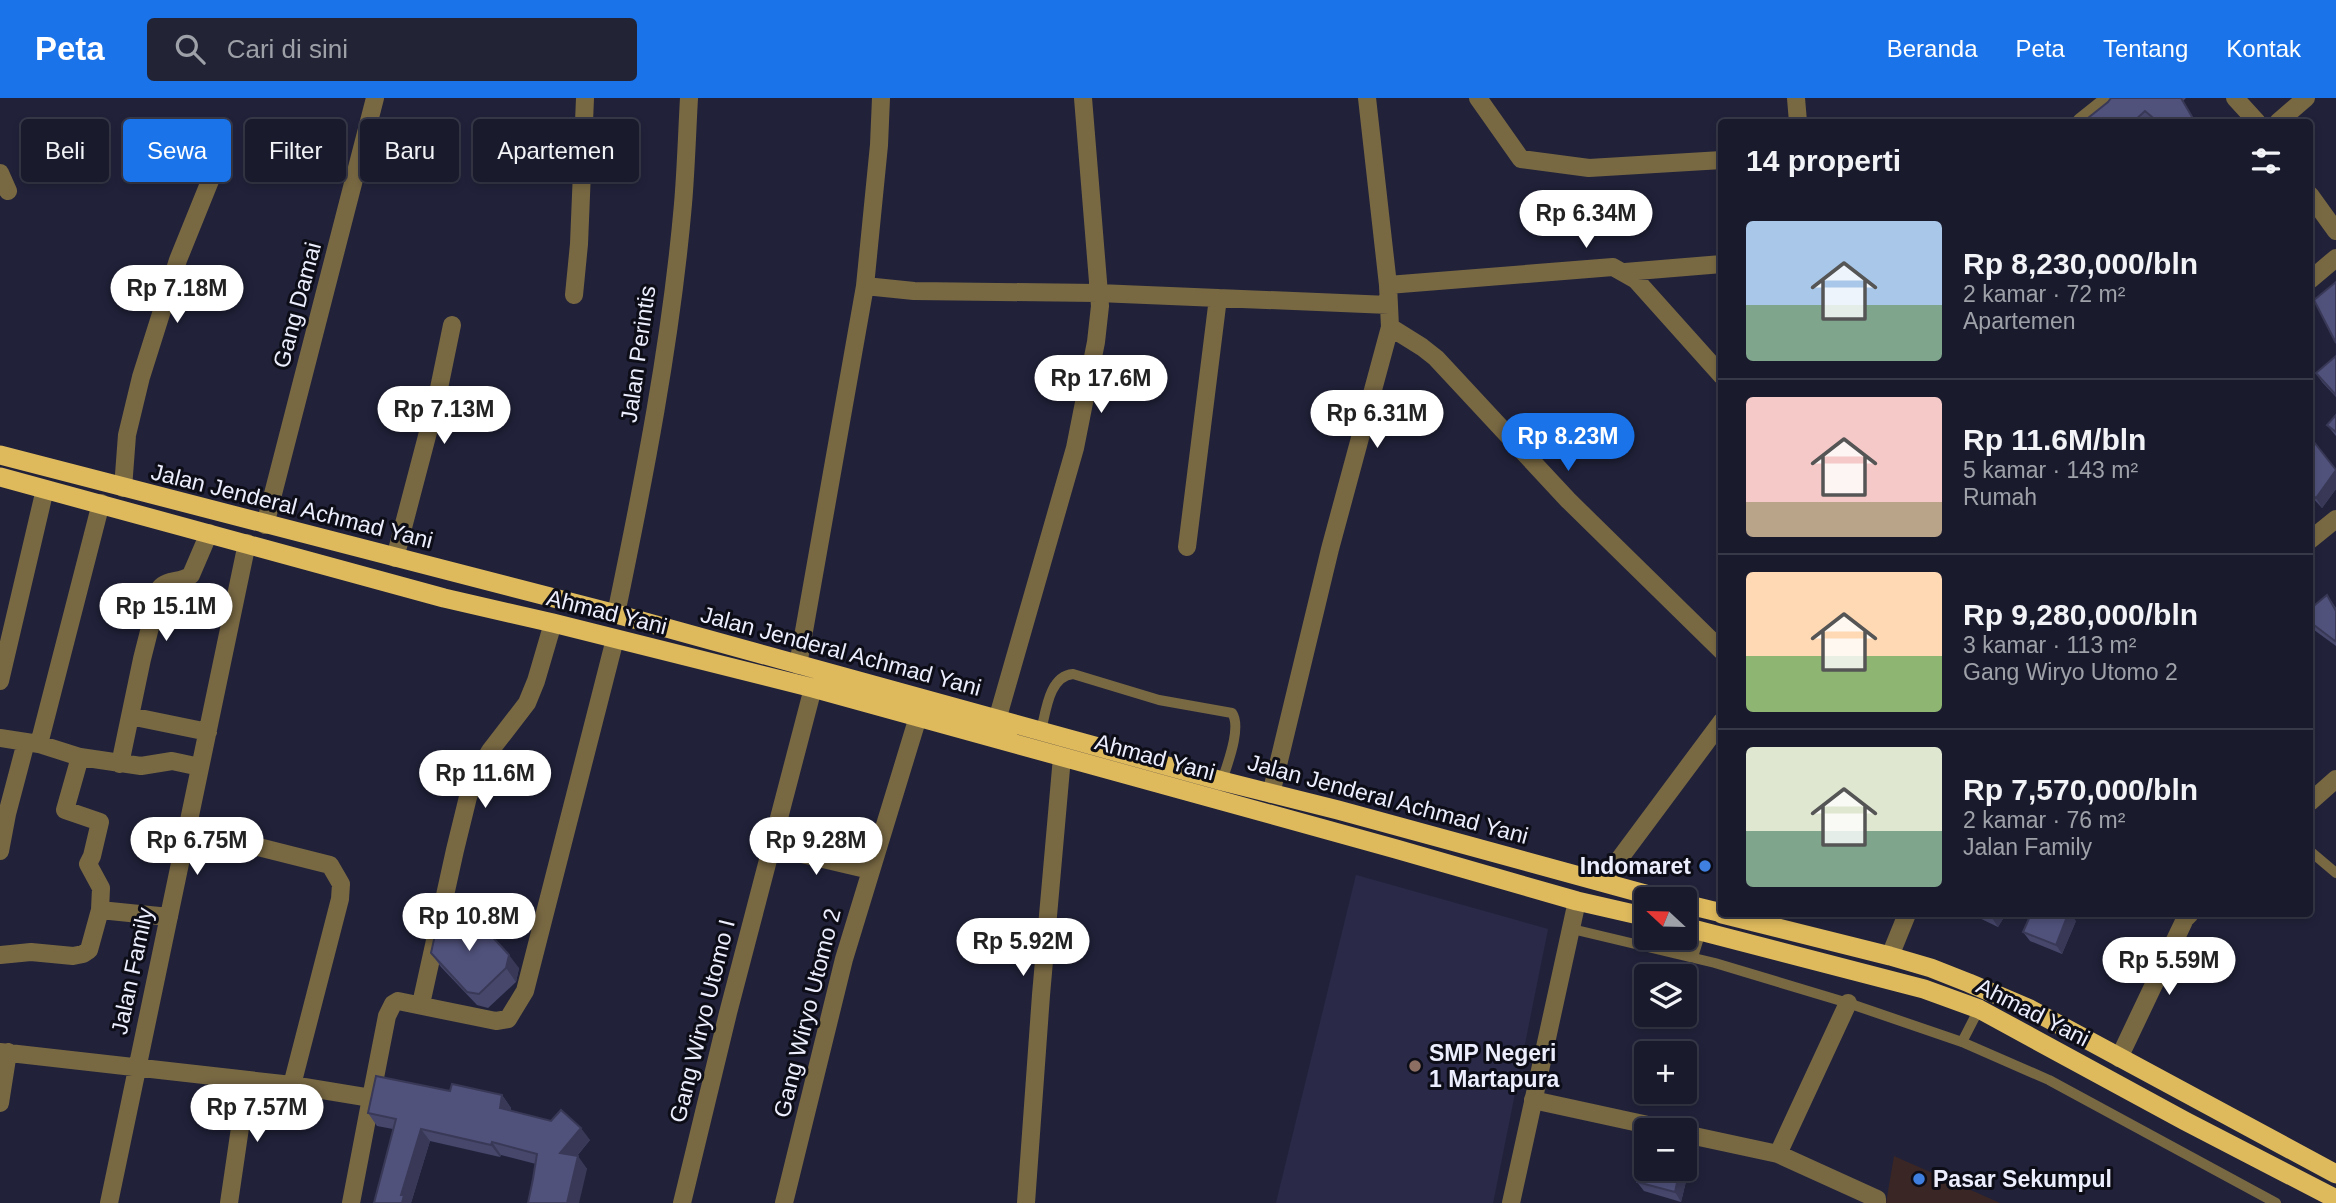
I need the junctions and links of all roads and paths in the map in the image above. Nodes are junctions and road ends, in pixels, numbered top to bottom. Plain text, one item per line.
1 (375, 98) edge
2 (584, 98) edge
3 (689, 98) edge
4 (881, 98) edge
5 (1083, 98) edge
6 (1367, 98) edge
7 (1478, 98) edge
8 (1796, 98) edge
9 (2111, 98) edge
10 (2235, 98) edge
11 (2306, 98) edge
12 (1798, 119) edge
13 (2085, 119) edge
14 (2254, 119) edge
15 (2282, 119) edge
16 (1718, 160) edge
17 (0, 173) edge
18 (210, 182) edge
19 (8, 191) dead end
20 (2313, 199) edge
21 (2336, 231) edge
22 (2336, 258) edge
23 (1718, 264) edge
24 (1625, 272) junction
25 (2313, 277) edge
26 (1388, 285) junction
27 (865, 286) junction
28 (1098, 293) junction
29 (574, 295) dead end
30 (1218, 298) junction
31 (1389, 305) junction
32 (452, 325) dead end
33 (1390, 327) junction
34 (1718, 372) edge
35 (0, 455) edge
36 (0, 477) edge
37 (123, 488) junction
38 (45, 489) junction
39 (101, 503) junction
40 (2336, 519) edge
41 (265, 525) junction
42 (209, 533) junction
43 (2313, 538) edge
44 (247, 544) junction
45 (1187, 547) dead end
46 (395, 558) junction
47 (485, 581) junction
48 (526, 592) junction
49 (480, 605) junction
50 (616, 614) junction
51 (522, 615) junction
52 (553, 623) junction
53 (615, 639) junction
54 (1718, 647) edge
55 (798, 665) junction
56 (0, 681) edge
57 (813, 688) junction
58 (130, 716) junction
59 (918, 717) junction
60 (997, 720) junction
61 (1718, 726) edge
62 (208, 732) junction
63 (0, 738) edge
64 (1039, 741) junction
65 (32, 743) junction
66 (80, 757) junction
67 (1062, 757) junction
68 (120, 764) junction
69 (200, 766) junction
70 (2336, 779) edge
71 (1222, 781) junction
72 (1271, 794) junction
73 (2313, 799) edge
74 (187, 829) junction
75 (772, 847) junction
76 (0, 851) edge
77 (2313, 854) edge
78 (870, 870) junction
79 (2336, 873) edge
80 (1603, 881) junction
81 (1634, 890) edge
82 (1577, 901) junction
83 (1698, 907) edge
84 (100, 910) junction
85 (1718, 912) edge
86 (1634, 915) edge
87 (169, 917) junction
88 (1738, 917) edge
89 (1906, 917) edge
90 (2184, 917) edge
91 (1761, 923) junction
92 (1572, 929) junction
93 (1698, 930) edge
94 (1787, 930) junction
95 (1757, 945) junction
96 (1693, 950) edge
97 (1783, 952) junction
98 (0, 956) edge
99 (1890, 956) junction
100 (1693, 957) junction
101 (1848, 1003) junction
102 (421, 1004) junction
103 (1979, 1009) junction
104 (1962, 1042) junction
105 (4, 1052) edge
106 (2119, 1058) junction
107 (137, 1068) junction
108 (247, 1080) junction
109 (292, 1085) junction
110 (371, 1098) junction
111 (1533, 1100) junction
112 (0, 1103) edge
113 (1634, 1122) edge
114 (1697, 1137) edge
115 (1778, 1154) junction
116 (2336, 1174) edge
117 (2336, 1199) edge
118 (1880, 1202) edge
119 (109, 1203) edge
120 (229, 1203) edge
121 (351, 1203) edge
122 (682, 1203) edge
123 (784, 1203) edge
124 (1026, 1203) edge
125 (1511, 1203) edge
126 (2276, 1203) edge

1 - 41 street, Gang Damai
2 - 29 street
3 - 50 street, Jalan Perintis
4 - 27 street
5 - 28 street
6 - 26 street
7 - 16 street
8 - 12 street
9 - 13 street
10 - 14 street
11 - 15 street
17 - 19 street
18 - 37 street
20 - 21 street
22 - 25 street
23 - 24 street
24 - 26 street
24 - 34 street
26 - 31 street
27 - 28 street
27 - 55 street
28 - 30 street
28 - 60 street
30 - 31 street
30 - 45 street
31 - 33 street
32 - 46 street
33 - 54 street
33 - 72 street
35 - 37 highway, Jalan Jenderal Achmad Yani
36 - 38 highway, Ahmad Yani
37 - 41 highway, Jalan Jenderal Achmad Yani
38 - 39 highway, Ahmad Yani
38 - 56 street
39 - 42 highway, Ahmad Yani
39 - 65 street
40 - 43 street
41 - 46 highway, Jalan Jenderal Achmad Yani
42 - 44 highway, Ahmad Yani
42 - 58 street
44 - 49 highway, Ahmad Yani
44 - 62 street, Jalan Family
46 - 47 highway, Jalan Jenderal Achmad Yani
47 - 48 highway, Jalan Jenderal Achmad Yani
47 - 49 highway
48 - 50 highway, Jalan Jenderal Achmad Yani
48 - 51 highway
49 - 51 highway, Ahmad Yani
50 - 55 highway, Jalan Jenderal Achmad Yani
51 - 52 highway, Ahmad Yani
52 - 53 highway, Ahmad Yani
52 - 102 street
53 - 57 highway, Ahmad Yani
53 - 102 street
55 - 60 highway, Jalan Jenderal Achmad Yani
57 - 59 highway, Ahmad Yani
57 - 75 street, Gang Wiryo Utomo I
58 - 62 street
58 - 68 street
59 - 64 highway, Ahmad Yani
59 - 78 street, Gang Wiryo Utomo 2
60 - 64 highway, Jalan Jenderal Achmad Yani
61 - 80 street
62 - 69 street, Jalan Family
63 - 65 street
64 - 67 highway, Ahmad Yani
64 - 71 highway, Jalan Jenderal Achmad Yani
64 - 71 lane
65 - 66 street
65 - 76 street
66 - 68 street
66 - 84 street
67 - 82 highway, Ahmad Yani
67 - 124 street
68 - 69 street
69 - 74 street, Jalan Family
70 - 73 street
71 - 72 highway, Jalan Jenderal Achmad Yani
72 - 80 highway, Jalan Jenderal Achmad Yani
74 - 87 street, Jalan Family
74 - 109 street
75 - 78 street
75 - 122 street, Gang Wiryo Utomo I
77 - 79 lane
78 - 123 street, Gang Wiryo Utomo 2
80 - 81 highway, Jalan Jenderal Achmad Yani
82 - 86 highway, Ahmad Yani
82 - 92 street
83 - 85 highway
84 - 87 street
84 - 98 street
87 - 107 street, Jalan Family
88 - 91 highway
89 - 99 street
90 - 106 street
91 - 94 highway
91 - 95 highway
92 - 100 lane
92 - 111 street
93 - 95 highway, Ahmad Yani
94 - 97 highway
94 - 99 highway
95 - 97 highway, Ahmad Yani
96 - 100 lane
97 - 103 highway, Ahmad Yani
99 - 106 highway
100 - 101 lane
101 - 104 lane
101 - 115 street
102 - 110 street
103 - 104 lane
103 - 117 highway, Ahmad Yani
104 - 126 lane
105 - 107 street
105 - 112 street
106 - 116 highway
107 - 108 street
107 - 119 street, Jalan Family
108 - 109 street
108 - 120 street
109 - 110 street
110 - 121 street
111 - 113 street
111 - 125 street
114 - 115 street
115 - 118 street

